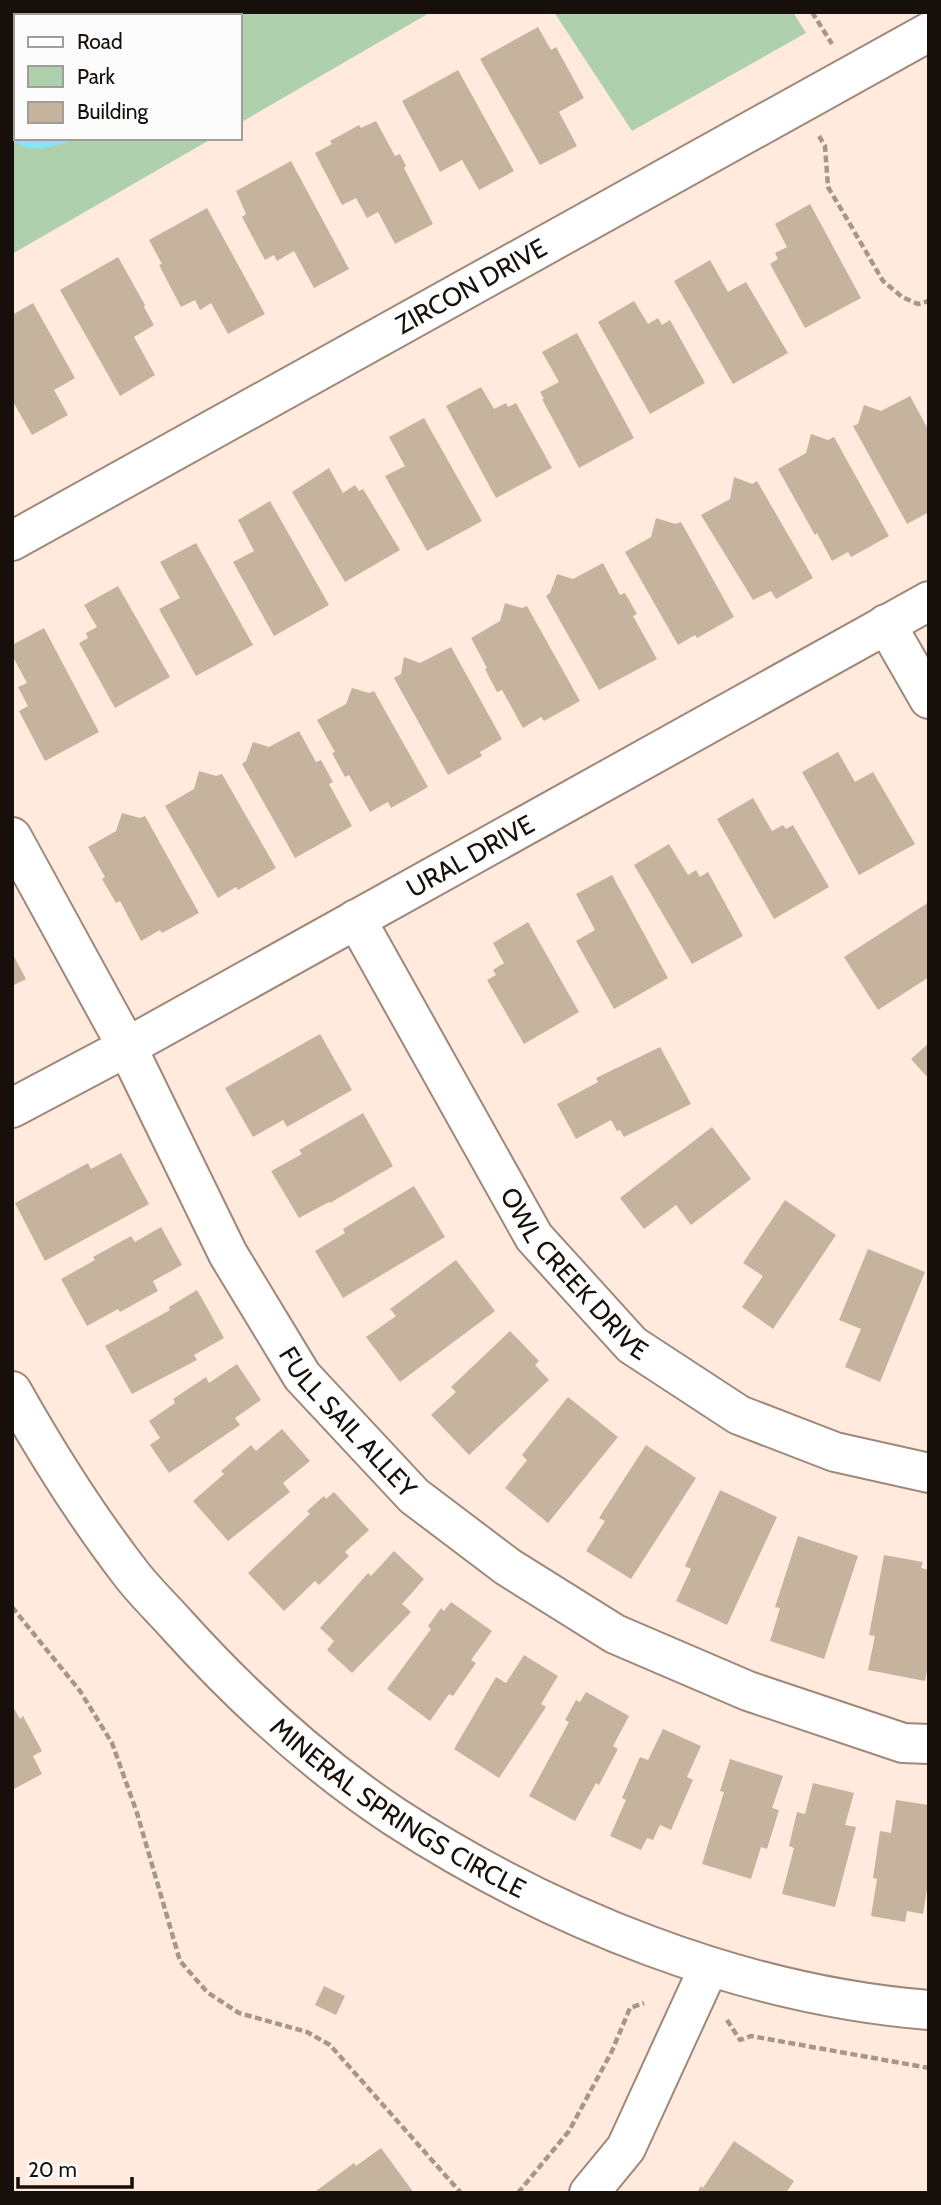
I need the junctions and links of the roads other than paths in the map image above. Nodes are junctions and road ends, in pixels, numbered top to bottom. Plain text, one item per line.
1 (929, 32) edge
2 (12, 541) edge
3 (929, 601) edge
4 (886, 624) junction
5 (929, 699) edge
6 (12, 837) edge
7 (356, 919) junction
8 (127, 1047) junction
9 (12, 1108) edge
10 (12, 1391) edge
11 (929, 1473) edge
12 (929, 1744) edge
13 (709, 1967) junction
14 (929, 2010) edge
15 (589, 2193) edge

1 - 2 street, ZIRCON DRIVE
3 - 4 street, URAL DRIVE
4 - 5 street
4 - 7 street, URAL DRIVE
6 - 8 street, FULL SAIL ALLEY
7 - 8 street, URAL DRIVE
7 - 11 street, OWL CREEK DRIVE
8 - 9 street, URAL DRIVE
8 - 12 street, FULL SAIL ALLEY
10 - 13 street, MINERAL SPRINGS CIRCLE
13 - 14 street, MINERAL SPRINGS CIRCLE
13 - 15 street

